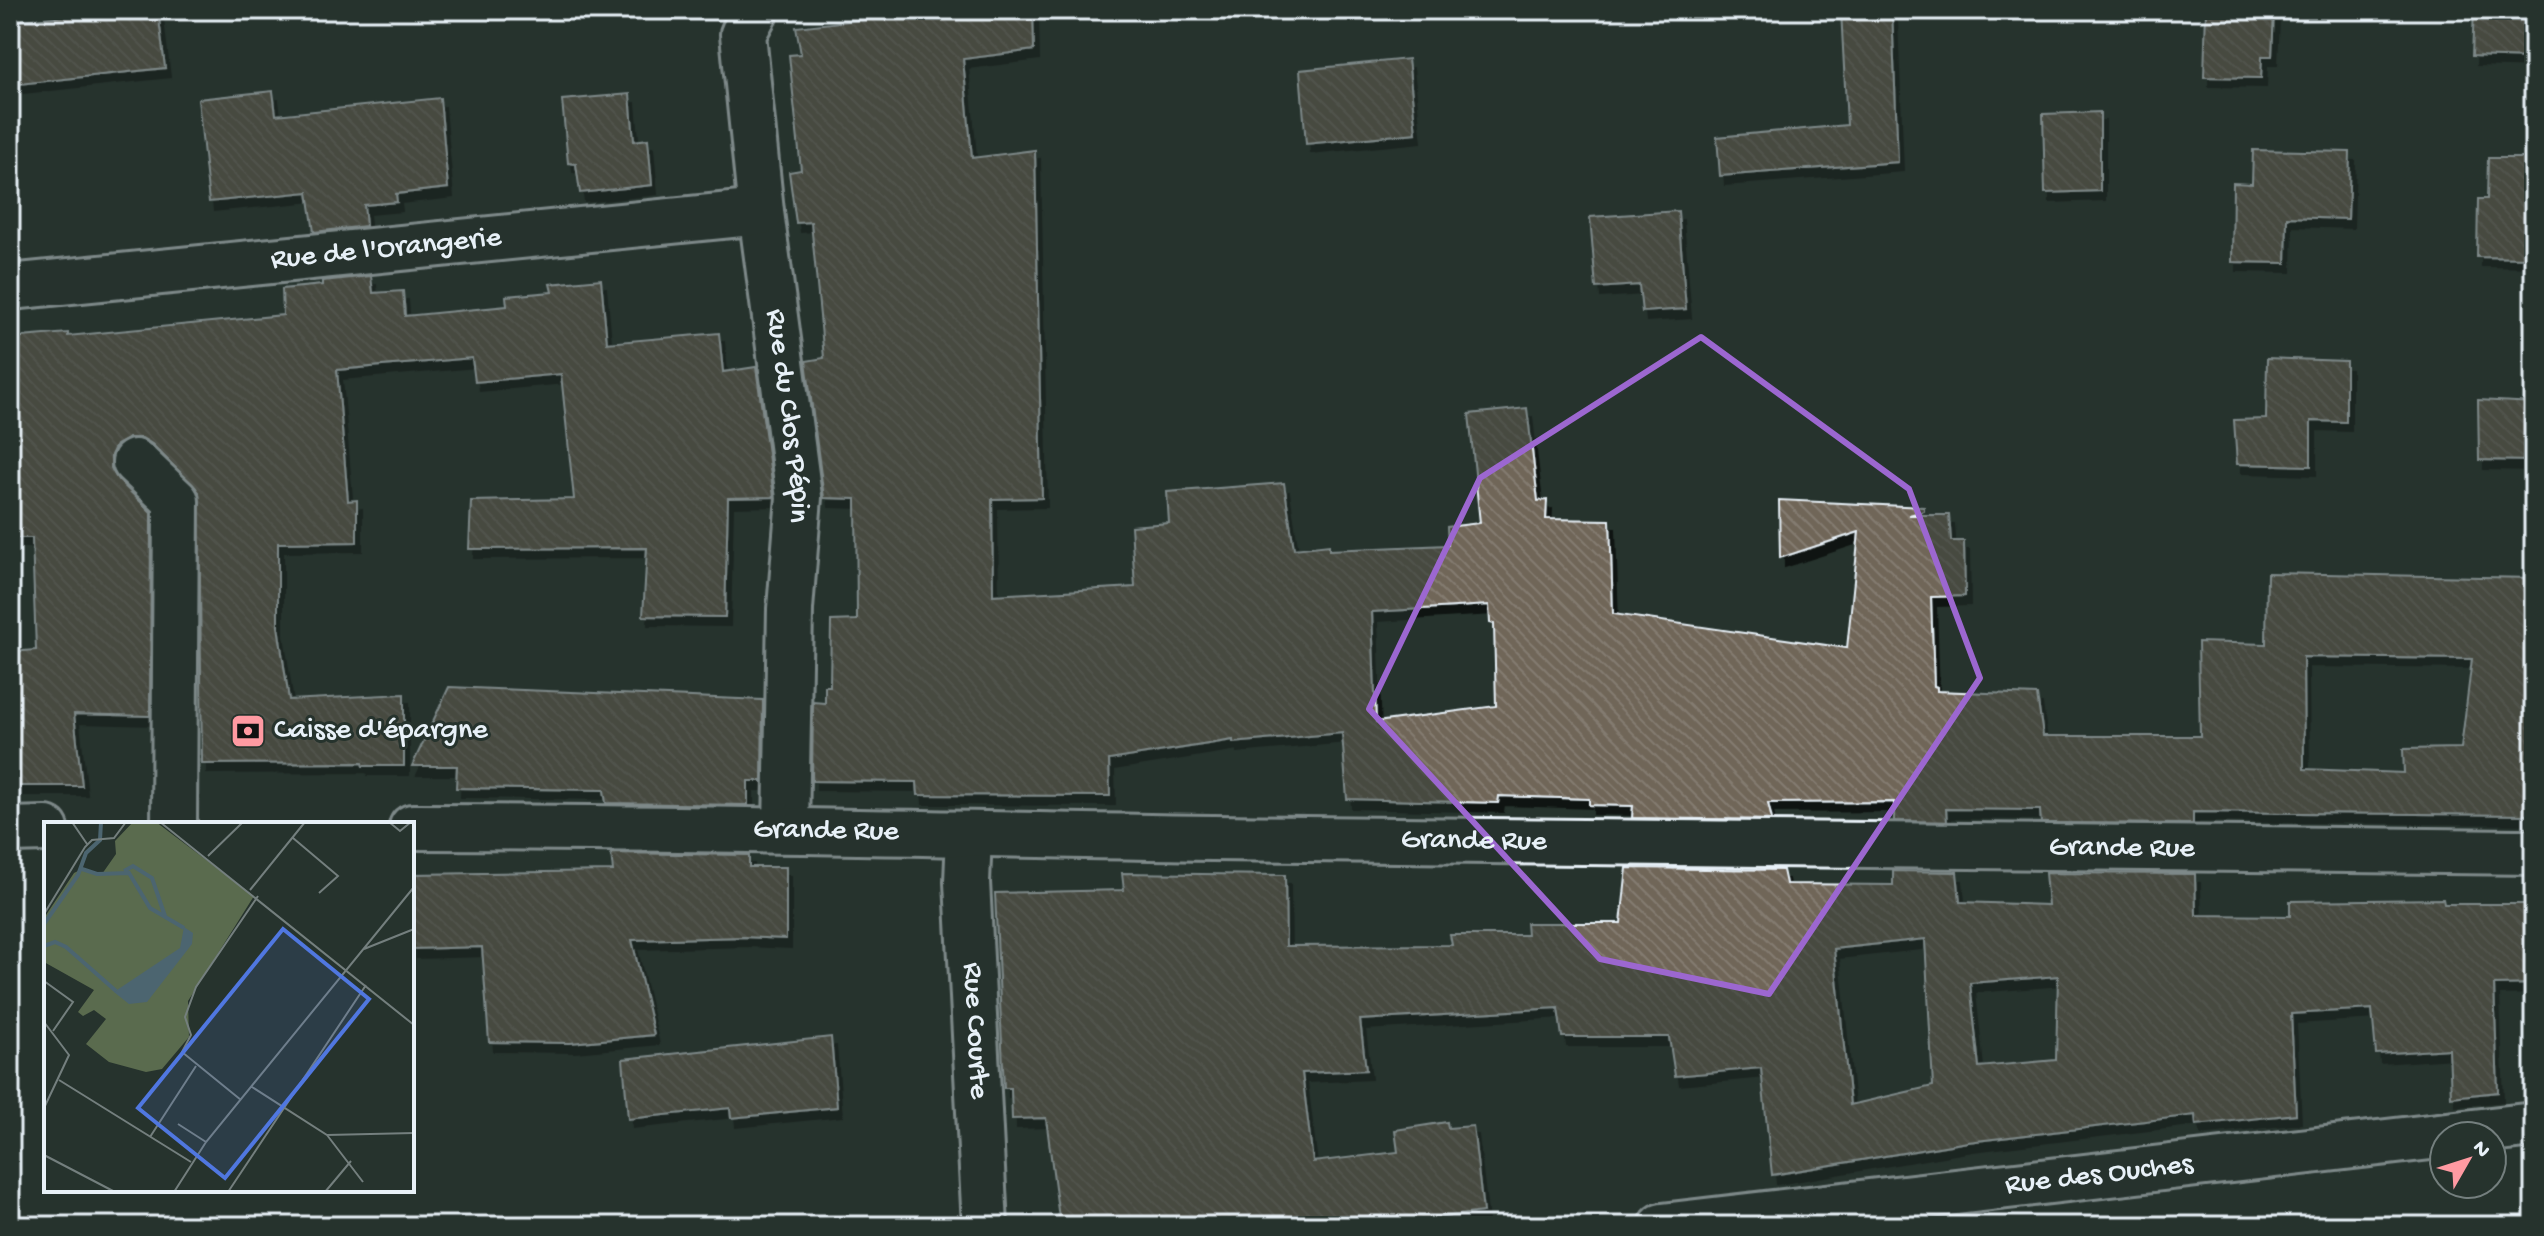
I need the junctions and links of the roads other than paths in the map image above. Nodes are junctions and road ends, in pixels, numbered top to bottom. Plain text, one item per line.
1 (756, 10) edge
2 (761, 212) junction
3 (10, 287) edge
4 (135, 462) dead end
5 (174, 822) edge
6 (414, 827) edge
7 (44, 829) edge
8 (786, 829) junction
9 (10, 830) edge
10 (969, 835) junction
11 (2534, 852) edge
12 (2534, 1125) edge
13 (985, 1226) edge
14 (1662, 1226) edge

1 - 2 street, Rue du Clos Pépin
2 - 3 street, Rue de l'Orangerie
2 - 8 street, Rue du Clos Pépin
4 - 5 street
6 - 8 street, Grande Rue
7 - 9 street
8 - 10 street, Grande Rue
10 - 11 street, Grande Rue
10 - 13 street, Rue Courte
12 - 14 street, Rue des Ouches

